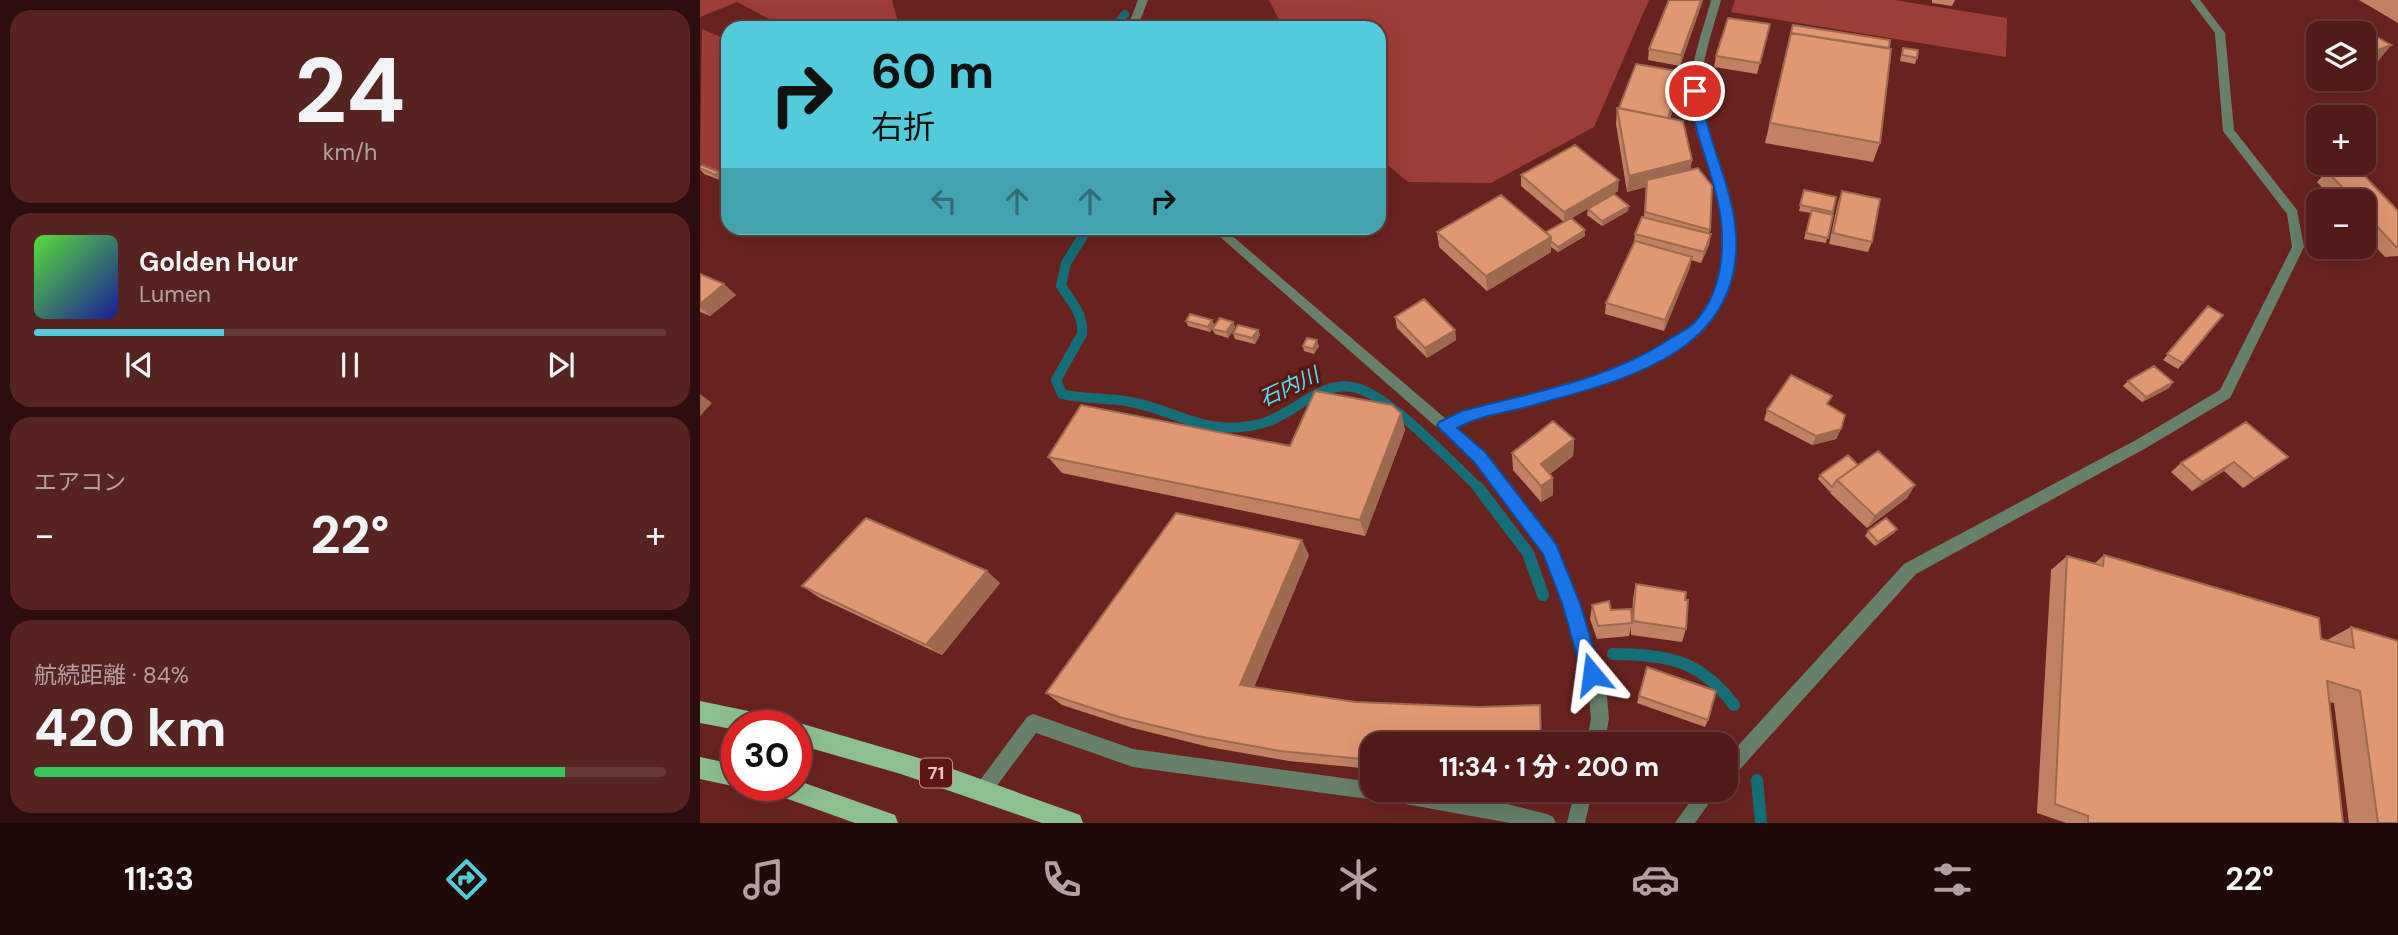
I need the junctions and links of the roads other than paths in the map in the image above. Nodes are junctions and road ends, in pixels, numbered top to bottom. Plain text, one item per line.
1 (1143, 0) edge
2 (1717, 0) edge
3 (2195, 0) edge
4 (1132, 21) edge
5 (1224, 235) edge
6 (1445, 426) junction
7 (700, 712) edge
8 (721, 716) edge
9 (1597, 732) edge
10 (812, 737) edge
11 (1738, 759) edge
12 (700, 768) edge
13 (721, 773) edge
14 (985, 789) junction
15 (812, 797) edge
16 (1581, 802) edge
17 (1700, 802) edge
18 (887, 823) edge
19 (1072, 823) edge
20 (1547, 823) edge
21 (1576, 823) edge
22 (1684, 823) edge

1 - 4 street
2 - 6 street
3 - 11 street
5 - 6 street
6 - 9 street
7 - 8 main road
10 - 14 main road, 71
12 - 13 main road
14 - 19 main road, 71
14 - 20 street
15 - 18 main road
16 - 21 street
17 - 22 street

